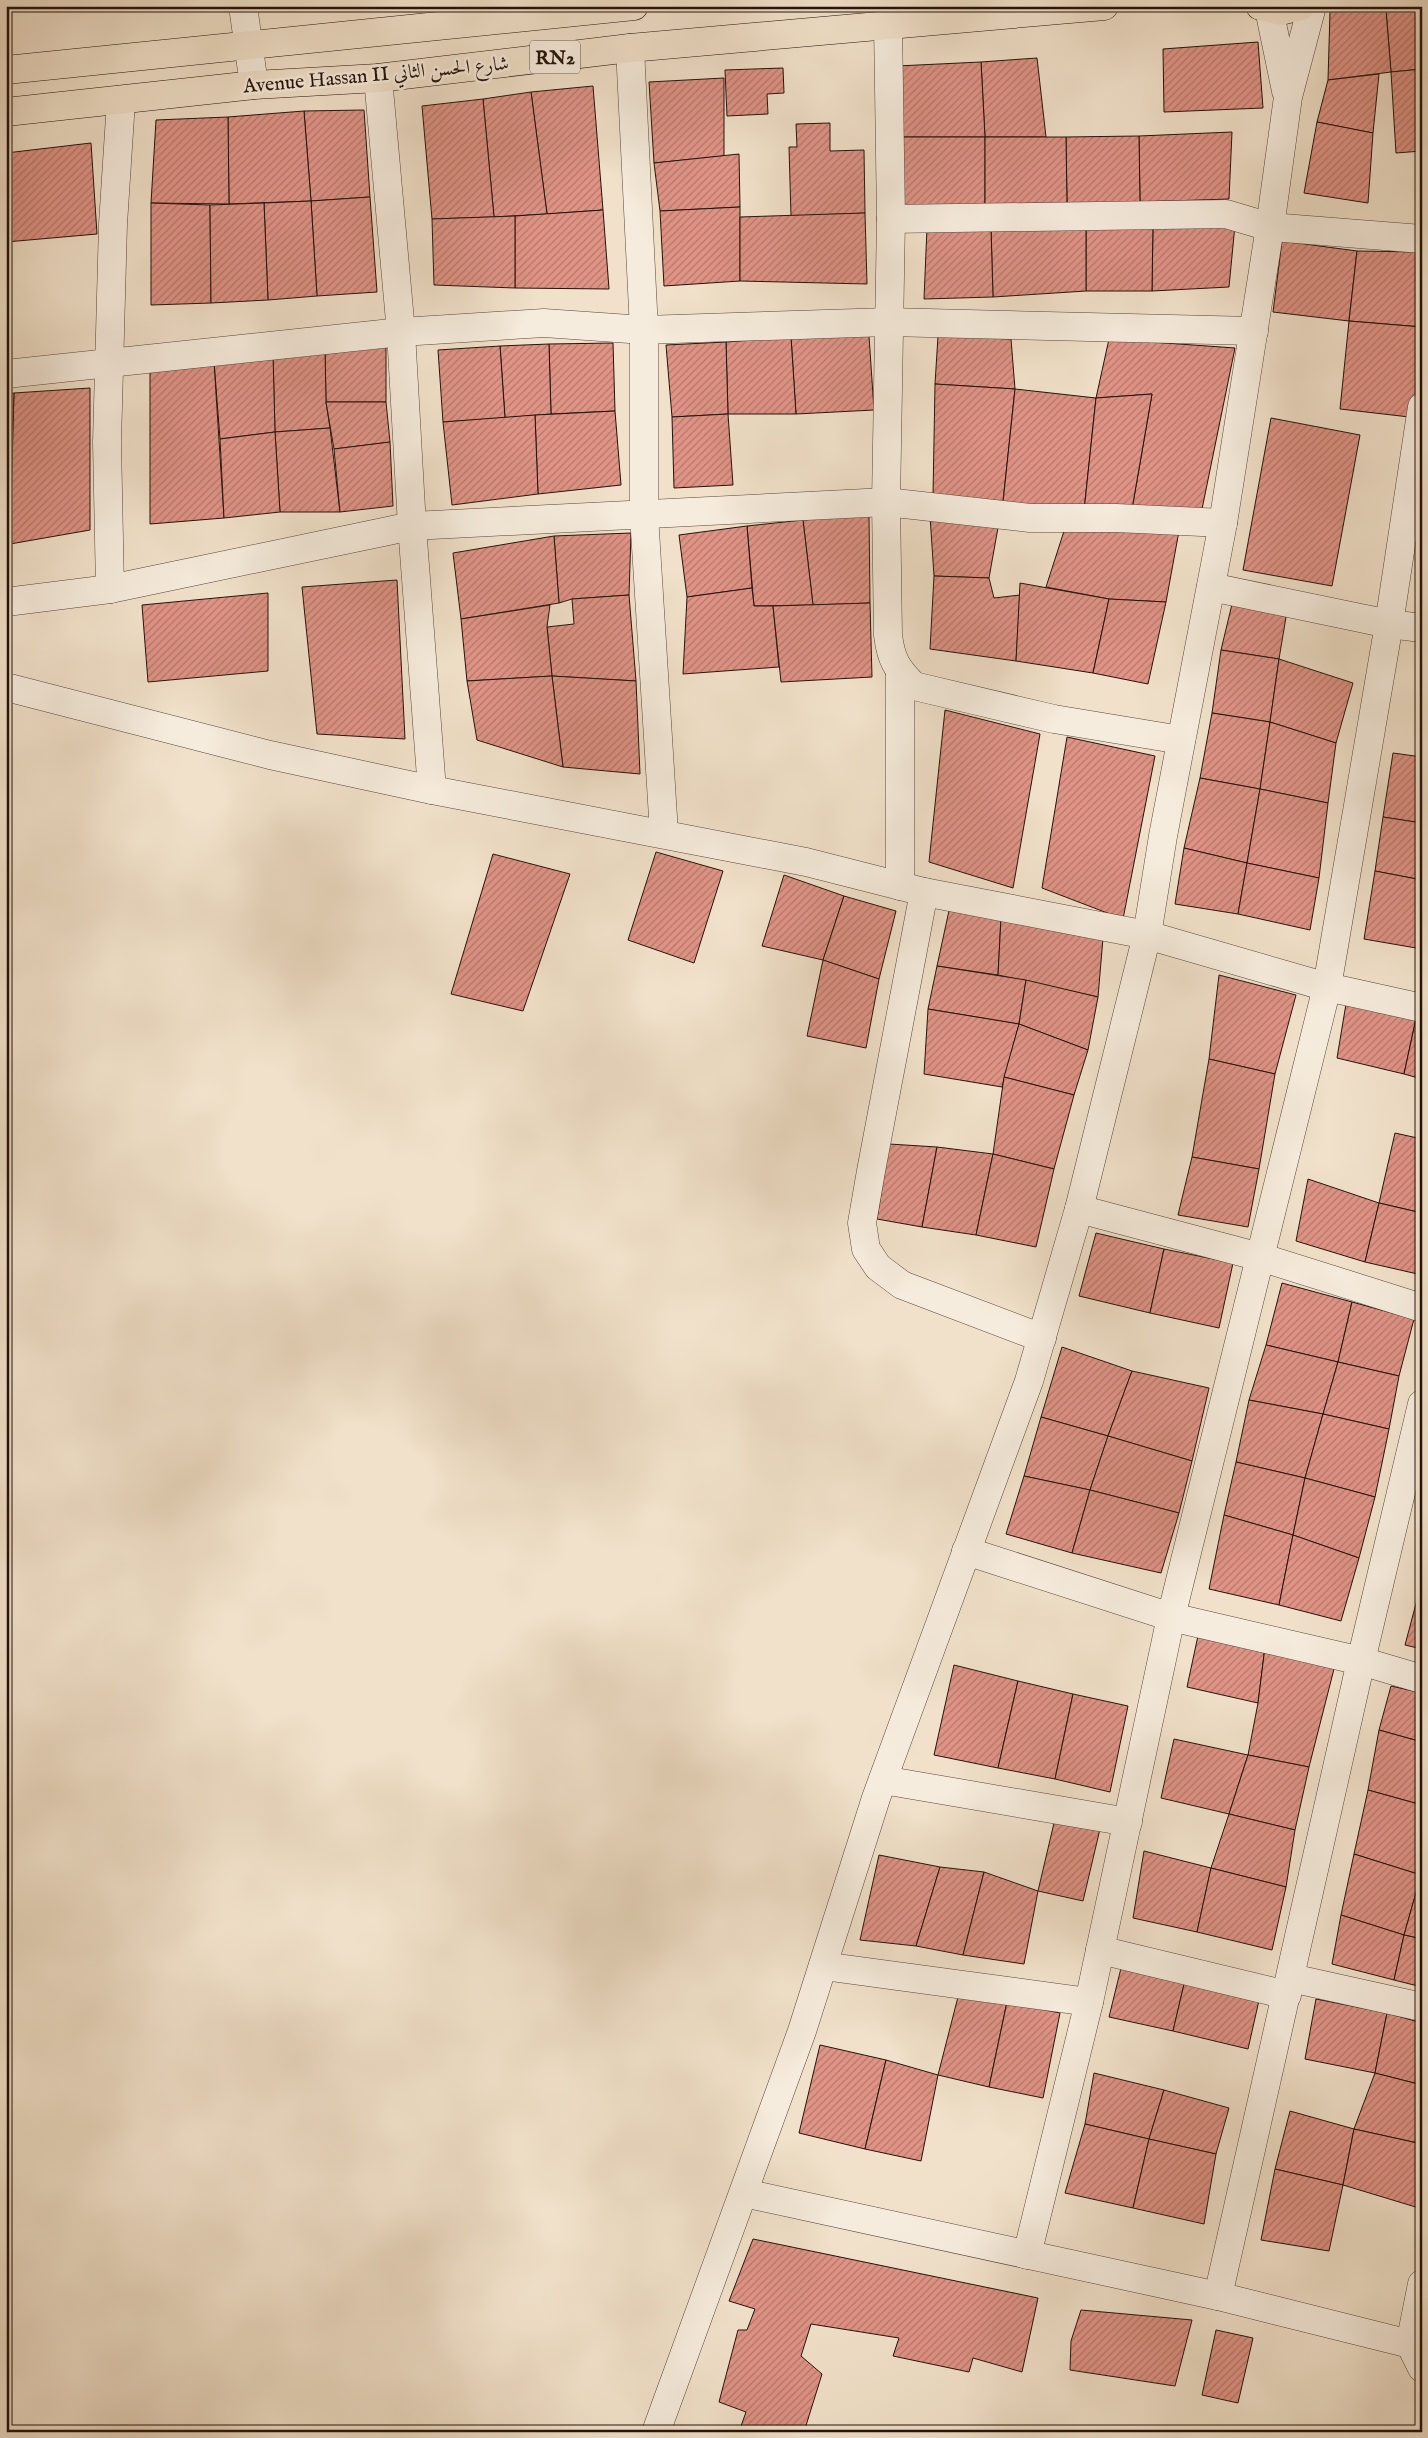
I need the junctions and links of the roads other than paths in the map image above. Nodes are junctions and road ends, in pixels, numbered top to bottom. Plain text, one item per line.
1 (243, 6) edge
2 (634, 6) edge
3 (1104, 6) edge
4 (1301, 6) edge
5 (1312, 6) edge
6 (1265, 8) edge
7 (888, 24) junction
8 (249, 47) junction
9 (630, 48) junction
10 (6, 70) edge
11 (378, 78) junction
12 (254, 85) junction
13 (1288, 97) junction
14 (121, 101) junction
15 (6, 112) edge
16 (891, 219) junction
17 (1270, 227) junction
18 (1422, 239) edge
19 (888, 322) junction
20 (644, 330) junction
21 (1254, 331) junction
22 (401, 332) junction
23 (110, 362) junction
24 (6, 374) edge
25 (1422, 407) edge
26 (886, 502) junction
27 (644, 515) junction
28 (1223, 523) junction
29 (412, 526) junction
30 (1211, 588) junction
31 (110, 589) junction
32 (6, 602) edge
33 (1388, 624) junction
34 (1422, 628) edge
35 (900, 671) junction
36 (6, 687) edge
37 (1181, 740) junction
38 (432, 790) junction
39 (664, 833) junction
40 (912, 889) junction
41 (1147, 935) junction
42 (1327, 987) junction
43 (1422, 1008) edge
44 (1080, 1209) junction
45 (1260, 1256) junction
46 (1422, 1308) edge
47 (1042, 1338) junction
48 (1422, 1404) edge
49 (966, 1552) junction
50 (1171, 1617) junction
51 (1361, 1661) junction
52 (1422, 1679) edge
53 (883, 1780) junction
54 (1128, 1822) junction
55 (1100, 1950) junction
56 (823, 1966) junction
57 (1289, 1986) junction
58 (1089, 2002) junction
59 (1422, 2007) edge
60 (744, 2193) junction
61 (1027, 2255) junction
62 (1422, 2284) edge
63 (1218, 2296) junction
64 (1416, 2344) edge
65 (1422, 2368) edge
66 (656, 2432) edge

1 - 8 street
2 - 8 main road, Avenue Hassan II شارع الحسن الثاني / RN2
3 - 7 main road, Avenue Hassan II شارع الحسن الثاني / RN2
4 - 6 main road
5 - 13 street
6 - 13 street
7 - 9 main road, Avenue Hassan II شارع الحسن الثاني / RN2
7 - 16 street
8 - 10 main road, Avenue Hassan II شارع الحسن الثاني / RN2
8 - 12 street
9 - 11 main road, Avenue Hassan II شارع الحسن الثاني / RN2
9 - 20 street
11 - 12 main road, Avenue Hassan II شارع الحسن الثاني / RN2
11 - 22 street
12 - 14 main road, Avenue Hassan II شارع الحسن الثاني / RN2
13 - 17 street
14 - 15 main road, Avenue Hassan II شارع الحسن الثاني / RN2
14 - 23 street
16 - 17 street
16 - 19 street
17 - 18 street
17 - 21 street
19 - 20 street
19 - 21 street
19 - 26 street
20 - 22 street
20 - 27 street
21 - 28 street
22 - 23 street
22 - 29 street
23 - 24 street
23 - 31 street
25 - 33 street
26 - 27 street
26 - 28 street
26 - 35 street
27 - 29 street
27 - 39 street
28 - 30 street
29 - 31 street
29 - 38 street
30 - 33 street
30 - 37 street
31 - 32 street
33 - 34 street
33 - 42 street
35 - 37 street
35 - 40 street
36 - 38 street
37 - 41 street
38 - 39 street
39 - 40 street
40 - 41 street
40 - 47 street
41 - 42 street
41 - 44 street
42 - 43 street
42 - 45 street
44 - 45 street
44 - 47 street
45 - 46 street
45 - 50 street
47 - 49 street
48 - 51 street
49 - 50 street
49 - 53 street
50 - 51 street
50 - 54 street
51 - 52 street
51 - 57 street
53 - 54 street
53 - 56 street
54 - 55 street
55 - 57 street
55 - 58 street
56 - 58 street
56 - 60 street
57 - 59 street
57 - 63 street
58 - 61 street
60 - 61 street
60 - 66 street
61 - 63 street
62 - 64 street
63 - 64 street
64 - 65 street

